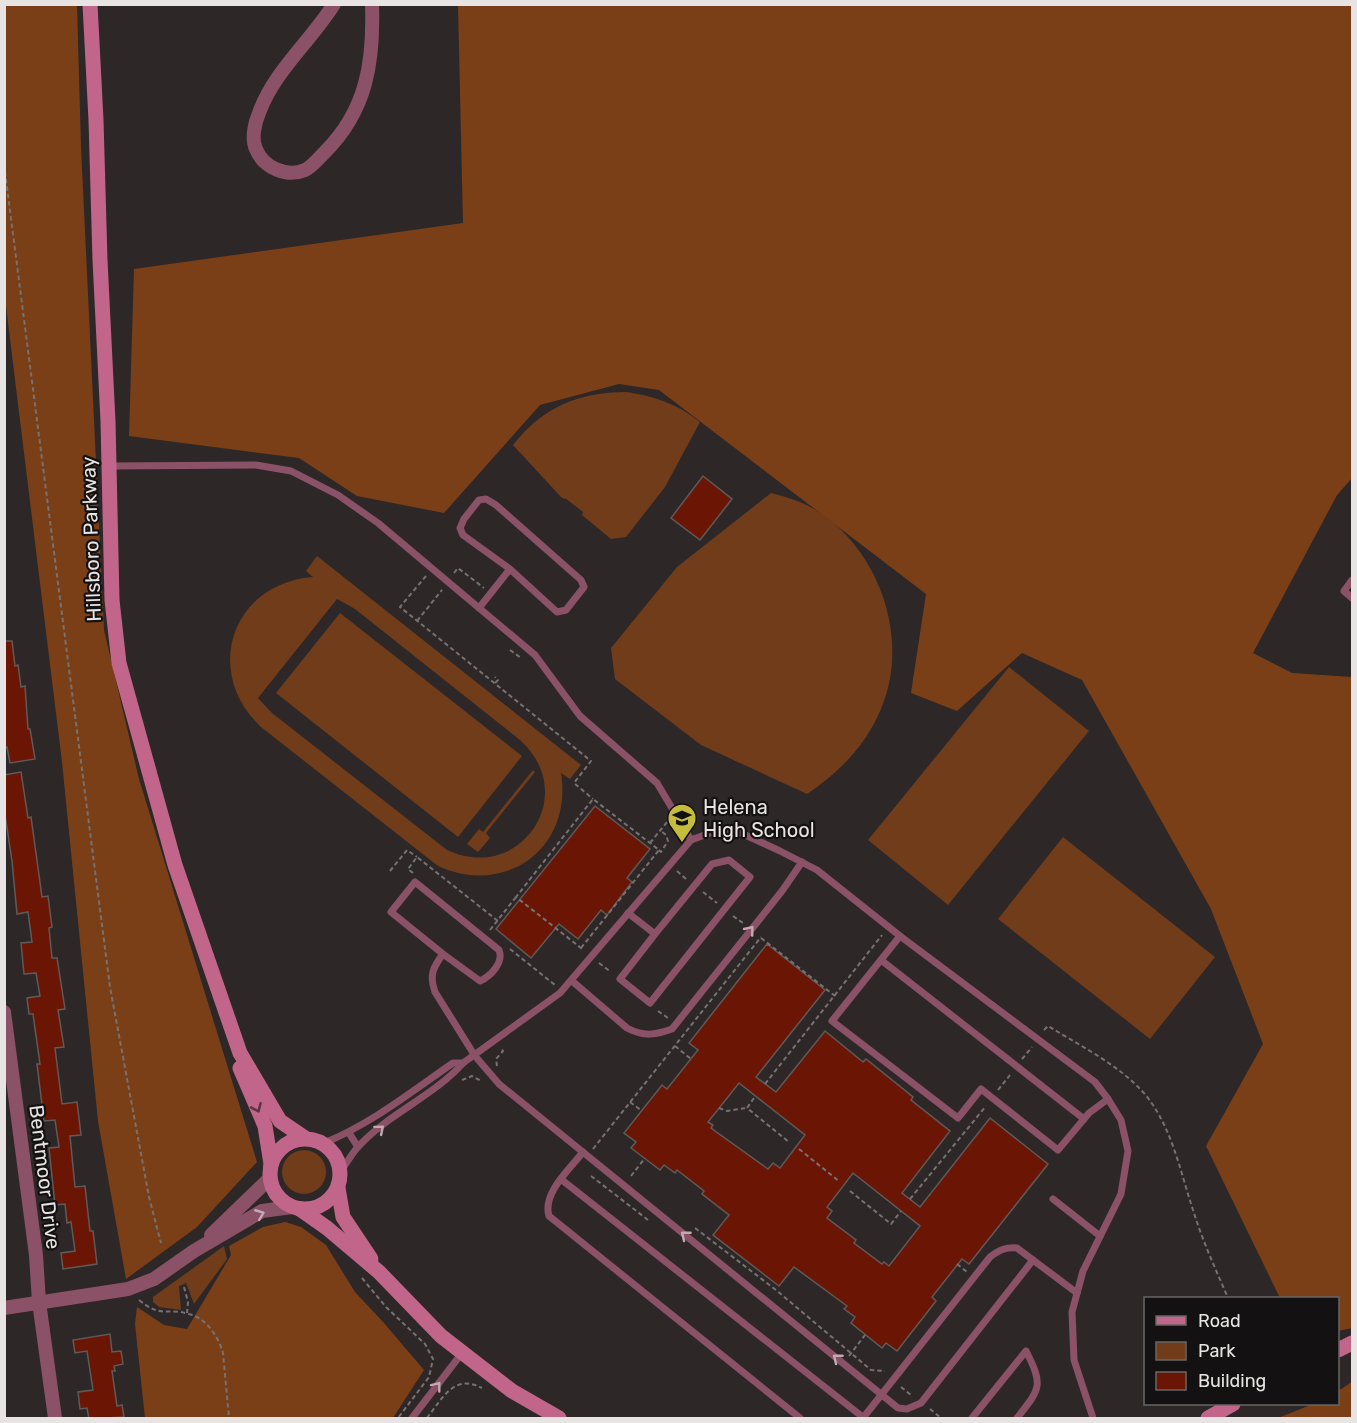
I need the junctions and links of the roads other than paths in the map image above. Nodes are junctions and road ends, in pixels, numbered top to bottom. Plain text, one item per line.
1 (90, 4) edge
2 (334, 4) edge
3 (372, 4) edge
4 (110, 466) junction
5 (510, 569) junction
6 (1353, 580) edge
7 (1353, 598) edge
8 (479, 608) junction
9 (691, 840) junction
10 (802, 862) junction
11 (628, 913) junction
12 (656, 934) junction
13 (900, 936) junction
14 (443, 954) junction
15 (881, 960) junction
16 (572, 981) junction
17 (4, 1012) edge
18 (240, 1053) junction
19 (475, 1056) junction
20 (464, 1063) junction
21 (1108, 1099) junction
22 (1084, 1119) junction
23 (349, 1133) junction
24 (305, 1138) junction
25 (324, 1143) junction
26 (358, 1147) junction
27 (583, 1152) junction
28 (270, 1171) junction
29 (341, 1171) junction
30 (562, 1180) junction
31 (338, 1188) junction
32 (1053, 1200) dead end
33 (296, 1208) junction
34 (1100, 1236) junction
35 (194, 1251) junction
36 (1033, 1260) junction
37 (379, 1272) junction
38 (1077, 1293) junction
39 (39, 1302) junction
40 (4, 1308) edge
41 (1353, 1343) edge
42 (1339, 1350) edge
43 (462, 1353) junction
44 (882, 1395) junction
45 (1231, 1405) edge
46 (864, 1418) edge
47 (55, 1419) edge
48 (412, 1419) edge
49 (559, 1419) edge
50 (800, 1419) edge
51 (972, 1419) edge
52 (1017, 1419) edge
53 (1093, 1419) edge
54 (1208, 1419) edge

1 - 4 street, Hillsboro Parkway
2 - 3 street
4 - 8 lane
4 - 18 street, Hillsboro Parkway
5 - 5 lane
5 - 8 lane
6 - 7 lane
8 - 9 lane
9 - 10 lane
9 - 11 lane
10 - 13 lane
16 -> 10 lane
11 - 12 lane
11 - 16 lane
12 - 12 lane
13 - 15 lane
13 - 21 lane
14 - 14 lane
14 - 19 lane
15 - 22 lane
15 - 22 lane
16 - 19 lane
17 - 39 street, Bentmoor Drive
18 - 24 street, Hillsboro Parkway
18 -> 28 street, Hillsboro Parkway
19 - 20 lane
19 - 27 lane
20 - 23 lane
26 -> 20 lane
21 - 22 lane
21 - 34 lane
23 - 25 lane
23 - 26 lane
24 - 25 street
24 - 28 street
25 - 29 street
26 - 29 lane
27 - 30 lane
44 -> 27 lane
28 - 33 street
28 - 35 street
29 - 31 street
30 - 46 lane
30 - 50 lane
31 - 33 street
31 - 37 street
32 - 34 lane
35 -> 33 street
33 - 37 street
34 - 38 lane
35 - 39 street
36 - 38 lane
36 - 44 lane
36 - 44 lane
37 - 43 street
38 - 53 lane
39 - 40 street
39 - 47 street, Bentmoor Drive
41 - 42 street
48 -> 43 lane
43 - 49 street
44 - 46 lane
45 - 54 street
51 - 52 lane

